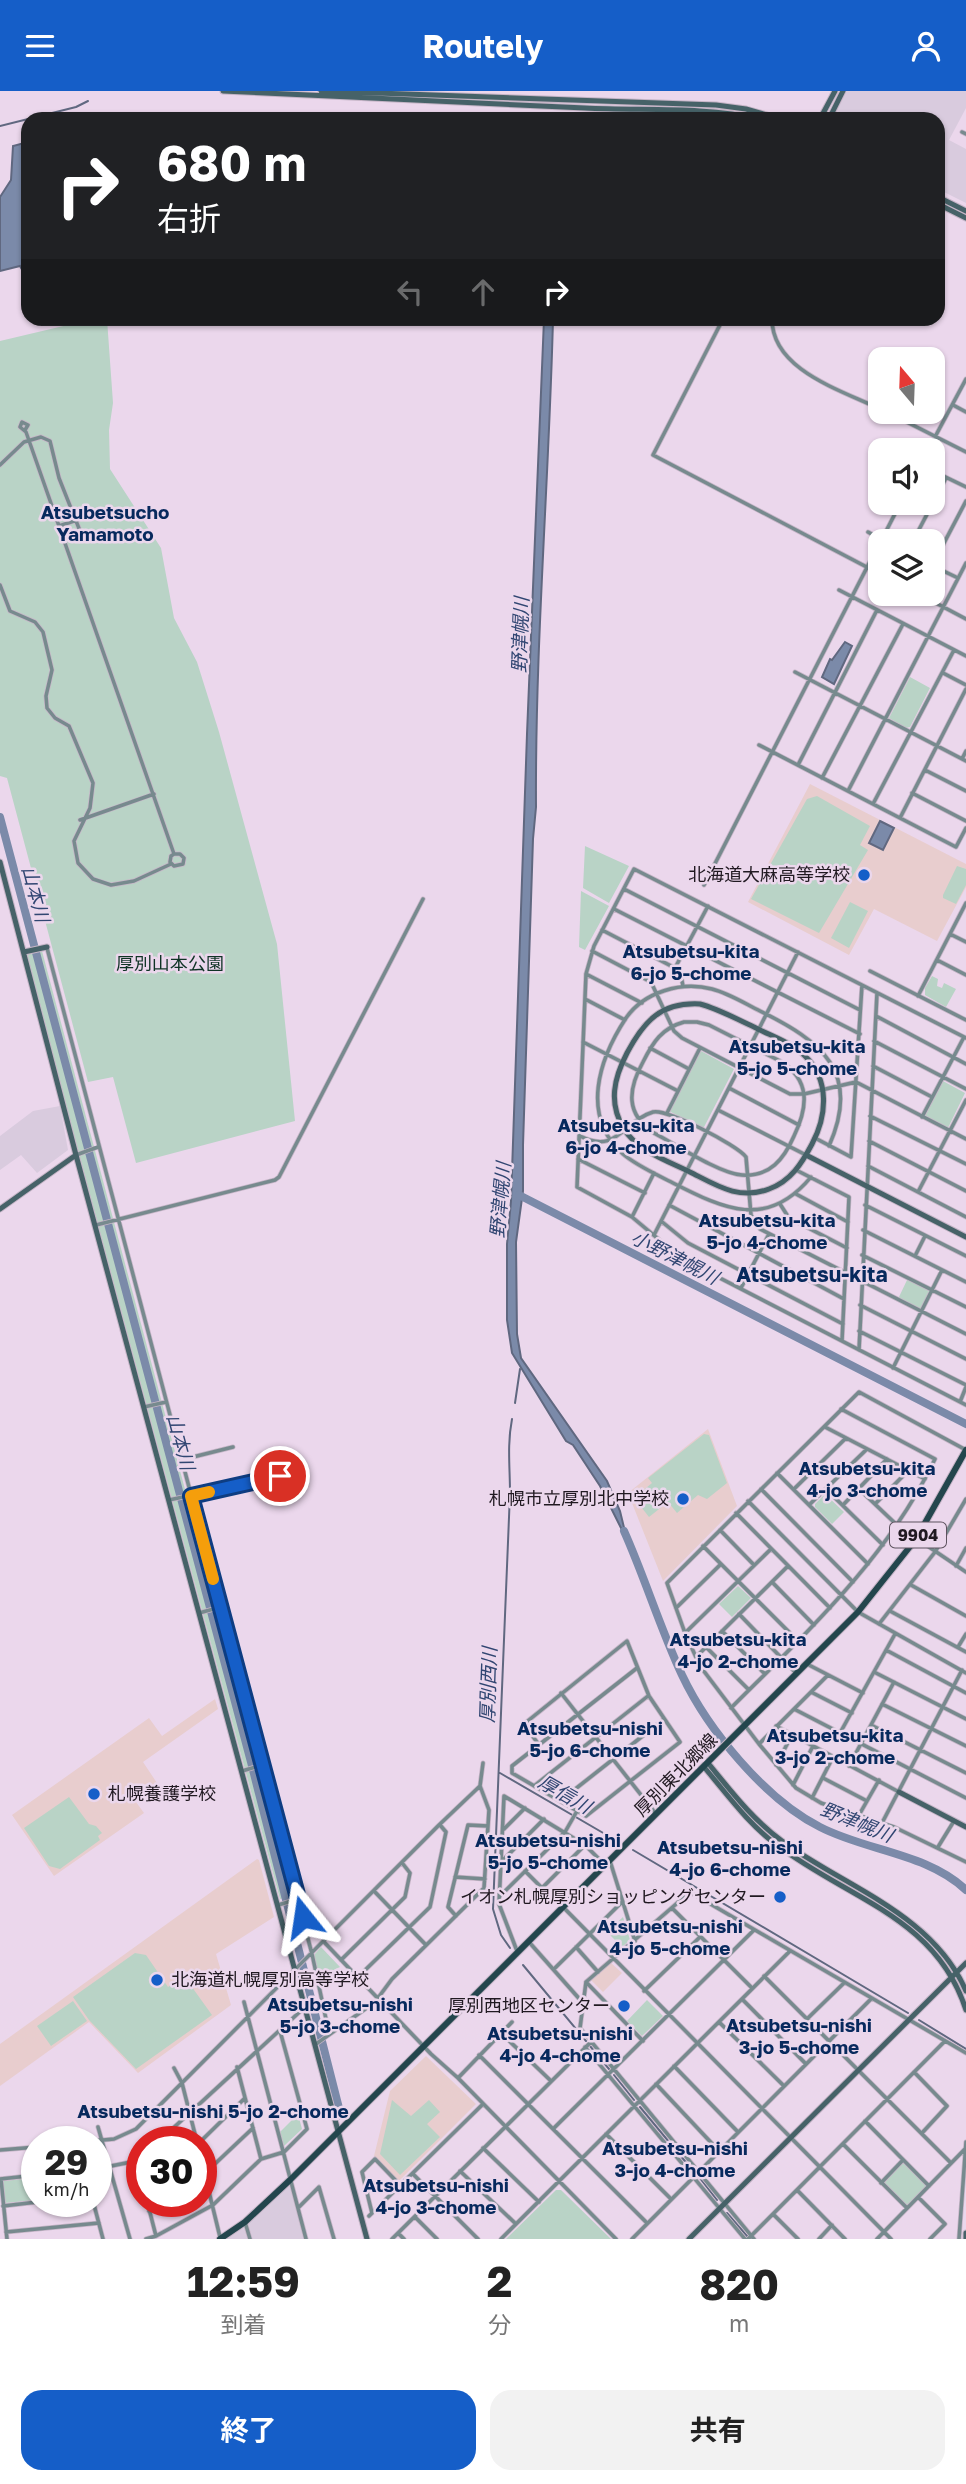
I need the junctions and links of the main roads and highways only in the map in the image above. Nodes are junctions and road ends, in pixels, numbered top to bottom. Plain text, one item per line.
1 (966, 1449) edge
2 (220, 2239) edge

1 - 2 main road, 厚別東北郷線 / 9904

